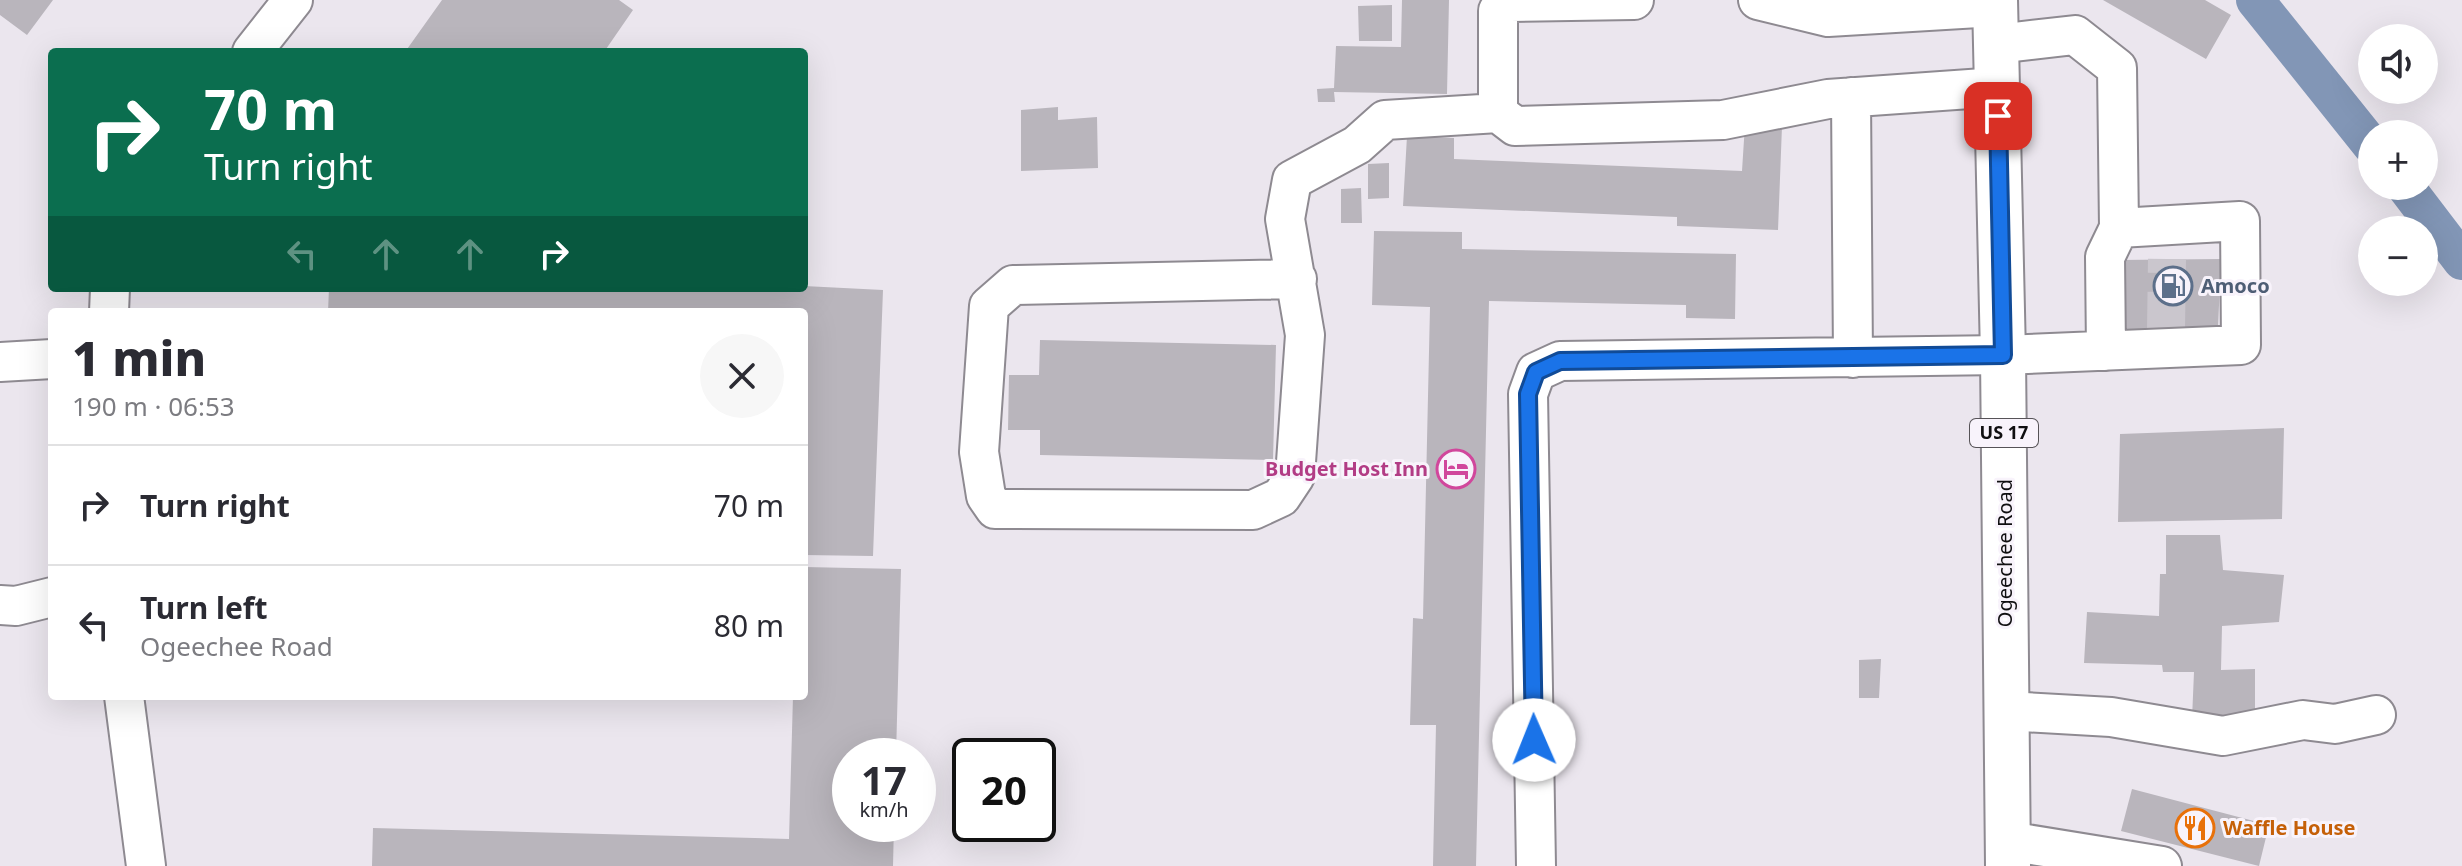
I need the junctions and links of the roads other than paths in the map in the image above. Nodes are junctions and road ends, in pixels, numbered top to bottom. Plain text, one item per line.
1 (293, 0) edge
2 (1634, 0) edge
3 (1758, 0) edge
4 (1995, 17) edge
5 (255, 48) edge
6 (1998, 87) junction
7 (1851, 97) junction
8 (1498, 113) junction
9 (2119, 228) junction
10 (1297, 279) junction
11 (2106, 351) junction
12 (2003, 355) junction
13 (1853, 358) junction
14 (48, 359) edge
15 (0, 362) edge
16 (125, 700) edge
17 (2006, 711) junction
18 (2376, 715) dead end
19 (2008, 853) edge
20 (146, 866) edge
21 (1536, 866) edge
22 (2162, 866) edge

1 - 5 street
2 - 8 street
3 - 4 street
4 - 6 main road, Ogeechee Road / US 17
4 - 9 street
6 - 7 street
6 - 12 main road, Ogeechee Road / US 17
7 - 8 street
7 - 13 street
8 - 10 street
9 - 11 street
9 - 11 street
10 - 10 street
11 - 12 street
12 - 13 street
12 - 17 main road, Ogeechee Road / US 17
13 - 21 street
14 - 15 street
16 - 20 street
17 - 18 street
17 - 19 main road, Ogeechee Road / US 17
19 - 22 street

